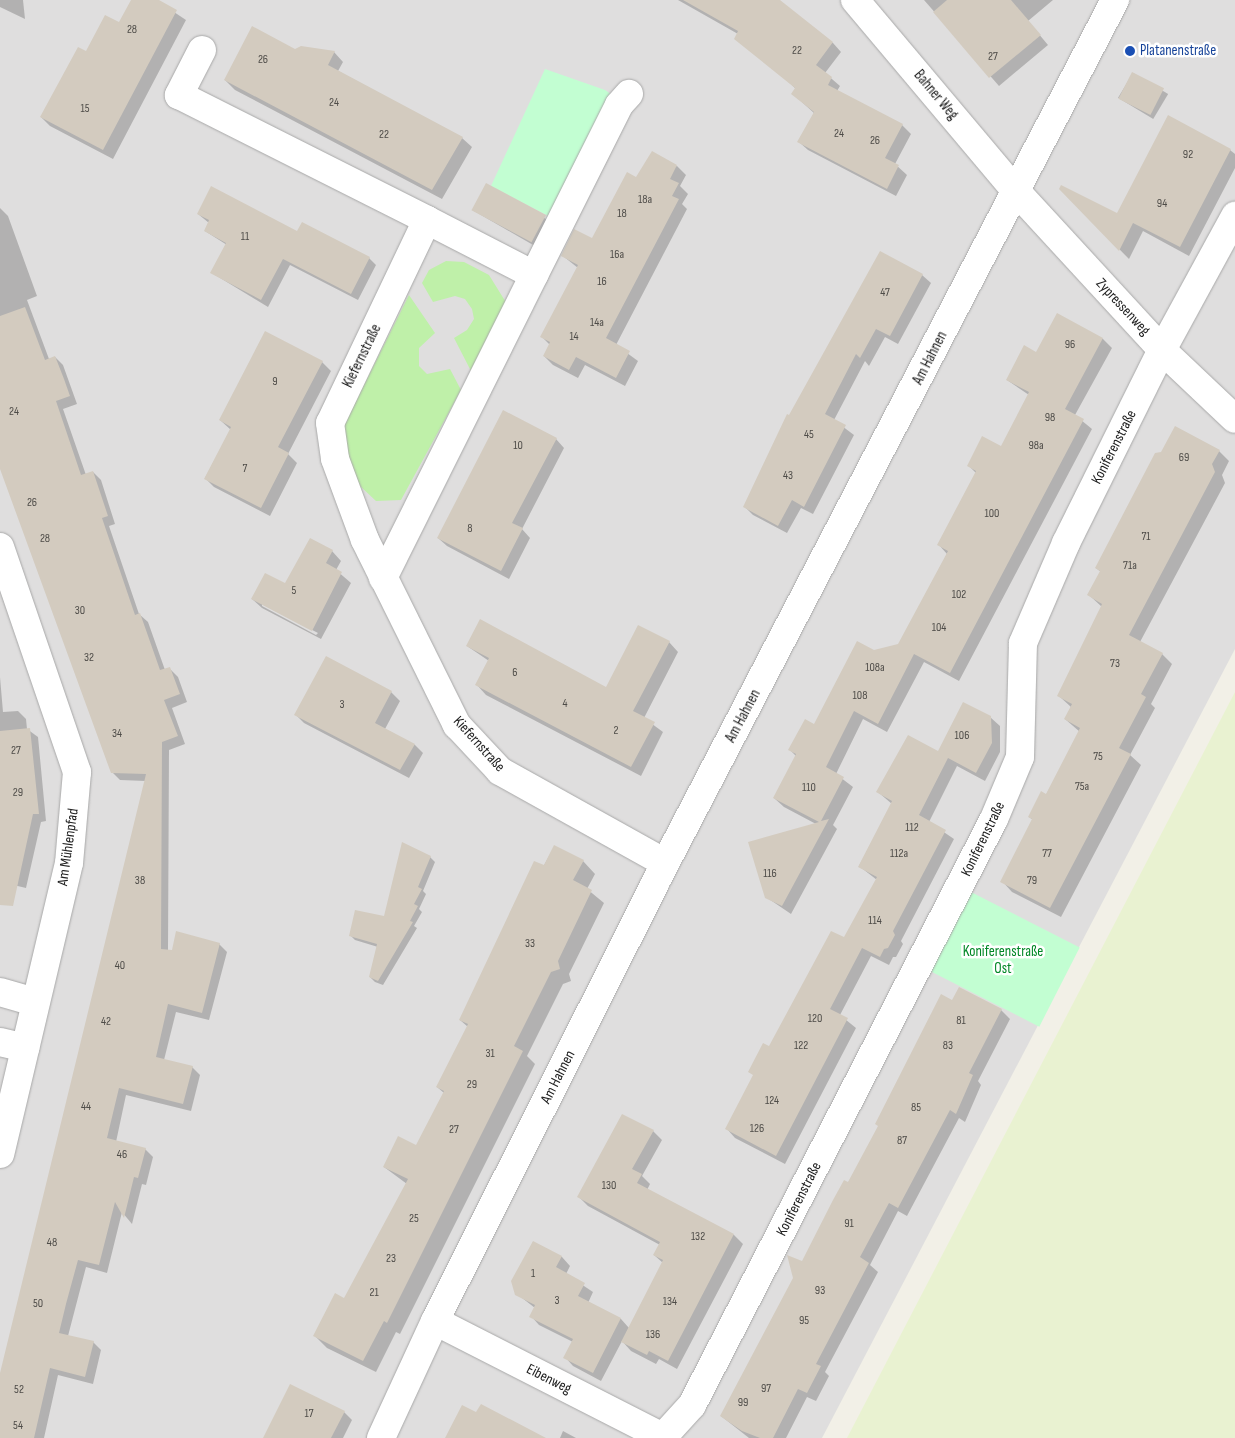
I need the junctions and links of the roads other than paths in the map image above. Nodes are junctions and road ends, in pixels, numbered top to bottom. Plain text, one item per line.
1 (856, 0) edge
2 (1115, 0) edge
3 (202, 50) dead end
4 (629, 94) dead end
5 (1016, 191) junction
6 (1235, 216) edge
7 (427, 220) junction
8 (534, 275) junction
9 (1162, 350) junction
10 (1235, 419) edge
11 (0, 547) edge
12 (383, 578) junction
13 (665, 863) junction
14 (0, 992) edge
15 (36, 1002) junction
16 (13, 1045) edge
17 (0, 1154) edge
18 (435, 1321) junction
19 (381, 1438) edge
20 (663, 1438) edge

1 - 5 street, Bahner Weg
2 - 5 street, Am Hahnen
3 - 7 street
4 - 8 street
5 - 9 street, Zypressenweg
5 - 13 street, Am Hahnen
6 - 9 street, Koniferenstraße
7 - 8 street
7 - 12 street, Kiefernstraße
8 - 12 street
9 - 10 street, Zypressenweg
9 - 20 street, Koniferenstraße
11 - 15 street, Am Mühlenpfad
12 - 13 street, Kiefernstraße
13 - 18 street, Am Hahnen
14 - 15 street
15 - 16 street, Am Mühlenpfad
16 - 17 street, Am Mühlenpfad
18 - 19 street, Am Hahnen
18 - 20 street, Eibenweg

